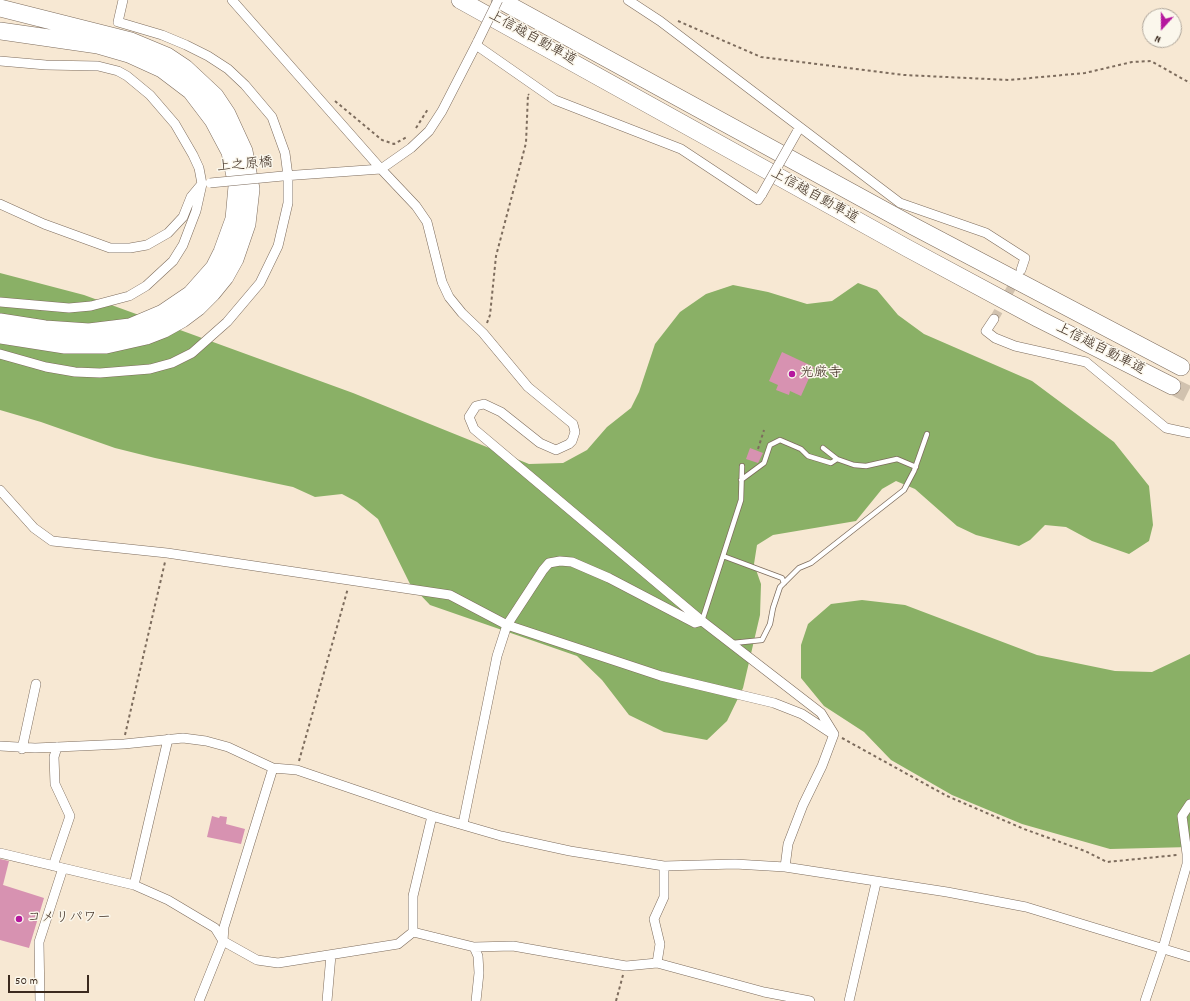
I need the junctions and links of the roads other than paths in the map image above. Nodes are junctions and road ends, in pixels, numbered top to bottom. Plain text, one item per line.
1 (123, 0) edge
2 (232, 0) edge
3 (460, 0) edge
4 (499, 0) edge
5 (628, 0) edge
6 (0, 8) edge
7 (0, 31) edge
8 (477, 43) junction
9 (0, 61) edge
10 (798, 129) junction
11 (381, 169) junction
12 (286, 176) junction
13 (206, 183) junction
14 (0, 204) edge
15 (1021, 270) tunnel mouth
16 (0, 302) edge
17 (994, 319) tunnel mouth
18 (0, 322) edge
19 (0, 335) edge
20 (0, 354) edge
21 (1181, 367) dead end
22 (1172, 386) tunnel mouth
23 (1190, 433) edge
24 (927, 434) dead end
25 (823, 448) dead end
26 (837, 459) junction
27 (742, 466) dead end
28 (916, 467) junction
29 (742, 480) junction
30 (0, 490) edge
31 (723, 556) junction
32 (784, 583) junction
33 (702, 621) junction
34 (507, 625) junction
35 (731, 644) junction
36 (36, 684) dead end
37 (834, 734) junction
38 (168, 739) junction
39 (0, 746) edge
40 (57, 747) junction
41 (22, 749) junction
42 (273, 768) junction
43 (1190, 804) edge
44 (432, 816) junction
45 (464, 824) junction
46 (0, 853) edge
47 (53, 866) junction
48 (664, 866) junction
49 (785, 867) junction
50 (63, 868) junction
51 (876, 883) junction
52 (134, 885) junction
53 (413, 932) junction
54 (223, 941) junction
55 (474, 946) junction
56 (1163, 948) junction
57 (331, 955) junction
58 (1190, 957) edge
59 (658, 963) junction
60 (40, 1001) edge
61 (199, 1001) edge
62 (327, 1001) edge
63 (476, 1001) edge
64 (810, 1001) edge
65 (849, 1001) edge
66 (1145, 1001) edge

1 - 12 street
2 - 11 street
3 - 22 highway, 上信越自動車道
4 - 8 street, bridge
4 - 21 highway, 上信越自動車道
5 - 10 street
6 - 19 highway
7 - 18 highway
8 - 10 street, bridge
8 - 11 street
9 - 13 street
10 - 15 street
11 - 12 street, 上之原橋
11 - 33 street
12 - 13 street, 上之原橋, bridge
12 - 20 street
13 - 14 street
13 - 16 street
17 - 23 street
24 - 28 lane
25 - 26 lane
26 - 28 lane
26 - 29 lane
27 - 29 lane
28 - 32 lane
29 - 31 lane
30 - 34 street
31 - 32 lane
31 - 33 lane
32 - 35 lane
33 - 34 street
33 - 35 street
34 - 37 street
34 - 45 street
35 - 37 street
36 - 41 street
37 - 49 street
38 - 40 street
38 - 42 street
38 - 52 street
39 - 41 street
40 - 41 street
40 - 47 street
42 - 44 street
42 - 54 street
43 - 56 street
44 - 45 street
44 - 53 street
45 - 48 street
46 - 47 street
47 - 50 street
48 - 49 street
48 - 59 street
49 - 51 street
50 - 52 street
50 - 60 street
51 - 56 street
51 - 65 street
52 - 54 street
53 - 55 street
53 - 57 street
54 - 57 street
54 - 61 street
55 - 59 street
55 - 63 street
56 - 58 street
56 - 66 street
57 - 62 street
59 - 64 street

